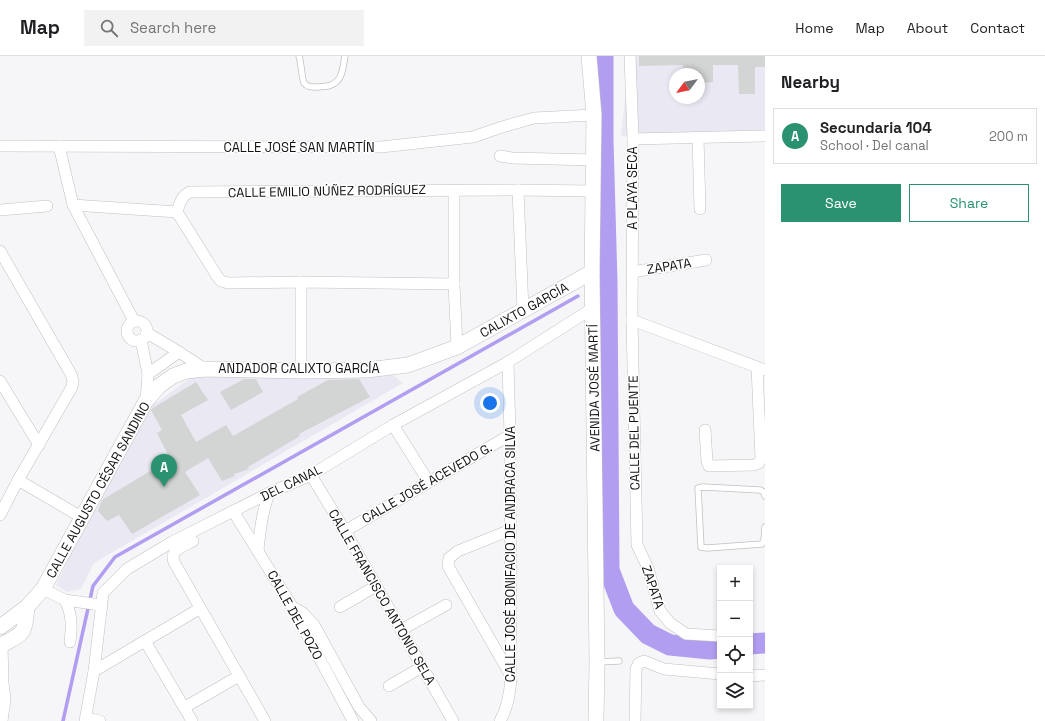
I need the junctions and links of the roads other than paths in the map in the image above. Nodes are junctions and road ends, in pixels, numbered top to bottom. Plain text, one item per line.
1 (299, 56) edge
2 (345, 56) edge
3 (590, 56) edge
4 (630, 56) edge
5 (594, 115) junction
6 (765, 136) edge
7 (698, 137) junction
8 (633, 139) junction
9 (0, 146) edge
10 (59, 146) junction
11 (500, 156) dead end
12 (594, 160) junction
13 (454, 190) junction
14 (518, 190) junction
15 (593, 191) junction
16 (73, 205) junction
17 (46, 206) dead end
18 (700, 209) dead end
19 (0, 210) edge
20 (177, 212) junction
21 (0, 251) edge
22 (706, 260) dead end
23 (3, 263) edge
24 (592, 272) junction
25 (632, 272) junction
26 (302, 282) junction
27 (454, 284) junction
28 (593, 308) junction
29 (523, 310) junction
30 (632, 320) junction
31 (134, 322) junction
32 (144, 337) junction
33 (457, 348) junction
34 (180, 352) junction
35 (508, 362) junction
36 (204, 369) junction
37 (761, 369) edge
38 (301, 370) junction
39 (148, 374) junction
40 (173, 376) joint
41 (0, 381) edge
42 (146, 401) junction
43 (393, 425) junction
44 (705, 430) dead end
45 (510, 435) junction
46 (39, 445) junction
47 (311, 475) junction
48 (18, 480) junction
49 (428, 481) junction
50 (270, 493) junction
51 (765, 496) edge
52 (233, 511) junction
53 (1, 512) edge
54 (82, 518) junction
55 (765, 527) edge
56 (345, 530) junction
57 (510, 530) junction
58 (193, 541) dead end
59 (637, 545) joint
60 (258, 551) junction
61 (376, 586) junction
62 (43, 588) junction
63 (65, 600) junction
64 (98, 605) junction
65 (291, 605) junction
66 (446, 605) dead end
67 (27, 607) junction
68 (340, 607) dead end
69 (199, 608) junction
70 (0, 627) edge
71 (401, 630) junction
72 (717, 636) edge
73 (145, 641) junction
74 (70, 642) dead end
75 (1, 646) edge
76 (619, 661) dead end
77 (597, 662) junction
78 (422, 667) junction
79 (94, 671) junction
80 (717, 674) edge
81 (765, 675) edge
82 (239, 676) junction
83 (753, 676) edge
84 (511, 677) junction
85 (389, 686) dead end
86 (185, 707) junction
87 (85, 719) edge
88 (2, 721) edge
89 (100, 721) edge
90 (192, 721) edge
91 (265, 721) edge
92 (353, 721) edge
93 (371, 721) edge
94 (453, 721) edge
95 (500, 721) edge
96 (596, 721) edge
97 (635, 721) edge

1 - 2 lane
3 - 5 street, AVENIDA JOSÉ MARTÍ
4 - 8 street, A PLAYA SECA
5 - 10 street, CALLE JOSÉ SAN MARTÍN
5 - 12 street, AVENIDA JOSÉ MARTÍ
6 - 7 street
7 - 8 street
7 - 18 street
8 - 25 street, A PLAYA SECA
9 - 10 street, CALLE JOSÉ SAN MARTÍN
10 - 16 street
11 - 12 street
12 - 15 street, AVENIDA JOSÉ MARTÍ
13 - 14 street, CALLE EMILIO NÚÑEZ RODRÍGUEZ
13 - 20 street, CALLE EMILIO NÚÑEZ RODRÍGUEZ
13 - 27 street
14 - 15 street, CALLE EMILIO NÚÑEZ RODRÍGUEZ
14 - 29 street
15 - 24 street, AVENIDA JOSÉ MARTÍ
16 - 20 street
16 - 31 street
17 - 19 street
20 - 26 street
21 - 23 street
22 - 25 street, ZAPATA
23 - 46 street
24 - 28 street, AVENIDA JOSÉ MARTÍ
24 - 29 street, CALIXTO GARCÍA
25 - 30 street, A PLAYA SECA
26 - 27 street
26 - 38 street
27 - 33 street
28 - 35 street, DEL CANAL
28 - 77 street, AVENIDA JOSÉ MARTÍ
29 - 33 street, CALIXTO GARCÍA
30 - 37 street
30 - 59 street, CALLE DEL PUENTE
31 - 32 street
31 - 32 street
32 - 34 street
32 - 39 street
33 - 38 street, ANDADOR CALIXTO GARCÍA
34 - 36 street
34 - 39 street
35 - 43 street, DEL CANAL
35 - 45 street, CALLE JOSÉ BONIFACIO DE ANDRACA SILVA
36 - 38 street, ANDADOR CALIXTO GARCÍA
36 - 40 street, ANDADOR CALIXTO GARCÍA
37 - 44 street
39 - 42 street
40 - 42 street, CALLE AUGUSTO CÉSAR SANDINO
41 - 46 street
42 - 54 street, CALLE AUGUSTO CÉSAR SANDINO
43 - 47 street, DEL CANAL
43 - 49 street
45 - 49 street, CALLE JOSÉ ACEVEDO G.
45 - 57 street, CALLE JOSÉ BONIFACIO DE ANDRACA SILVA
46 - 48 street
47 - 50 street, DEL CANAL
47 - 56 street, CALLE FRANCISCO ANTONIO SELA
48 - 53 street
48 - 54 street
49 - 56 street, CALLE JOSÉ ACEVEDO G.
50 - 52 street, DEL CANAL
50 - 60 street
51 - 55 lane
52 - 60 street, CALLE DEL POZO
52 - 64 street, DEL CANAL
54 - 62 street, CALLE AUGUSTO CÉSAR SANDINO
56 - 61 street, CALLE FRANCISCO ANTONIO SELA
57 - 84 street, CALLE JOSÉ BONIFACIO DE ANDRACA SILVA
57 - 84 street
58 - 69 street
59 - 72 street, ZAPATA
60 - 65 street, CALLE DEL POZO
61 - 68 street
61 - 71 street, CALLE FRANCISCO ANTONIO SELA
62 - 63 street
62 - 67 street, CALLE AUGUSTO CÉSAR SANDINO
63 - 64 street
63 - 74 street
64 - 79 street, DEL CANAL
65 - 92 street, CALLE DEL POZO
65 - 93 street
66 - 71 street
67 - 70 street, CALLE AUGUSTO CÉSAR SANDINO
67 - 75 street
69 - 73 street
69 - 82 street
71 - 78 street, CALLE FRANCISCO ANTONIO SELA
73 - 79 street
73 - 86 street
75 - 88 street
76 - 77 lane
77 - 96 street, AVENIDA JOSÉ MARTÍ
78 - 85 street
78 - 94 street, CALLE FRANCISCO ANTONIO SELA
79 - 87 street, DEL CANAL
80 - 97 street
81 - 83 street
82 - 86 street
82 - 91 street
84 - 95 street, CALLE JOSÉ BONIFACIO DE ANDRACA SILVA
86 - 90 street
87 - 89 street

